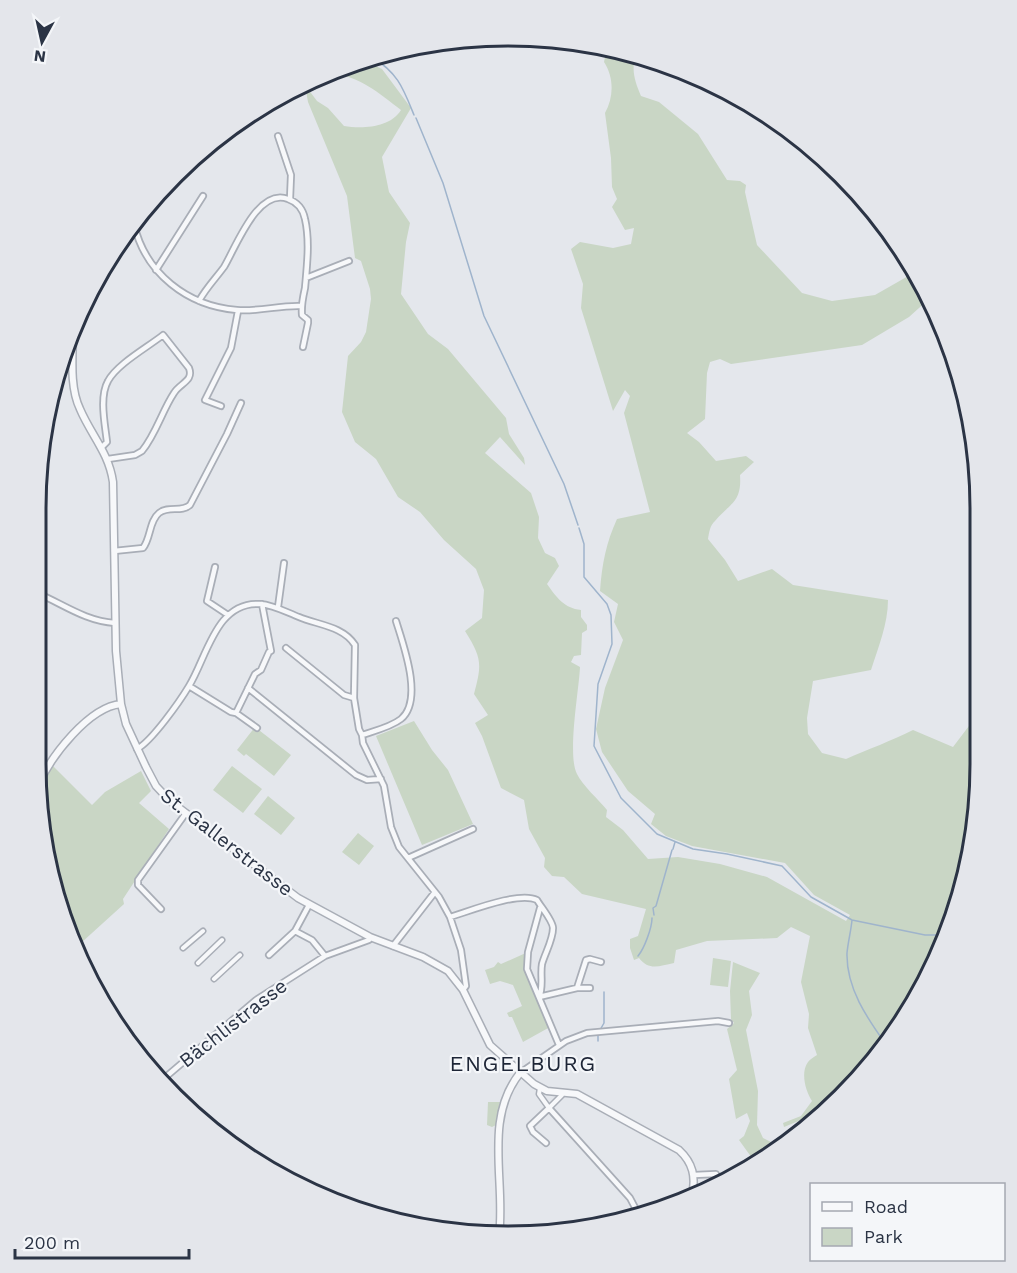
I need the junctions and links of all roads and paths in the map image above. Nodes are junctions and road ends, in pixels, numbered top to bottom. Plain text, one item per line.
1 (278, 136) dead end
2 (203, 196) dead end
3 (290, 199) junction
4 (137, 234) edge
5 (349, 261) dead end
6 (156, 270) junction
7 (306, 279) junction
8 (199, 300) junction
9 (301, 306) junction
10 (238, 311) junction
11 (303, 347) dead end
12 (74, 352) edge
13 (241, 403) dead end
14 (221, 406) dead end
15 (101, 448) junction
16 (108, 459) junction
17 (113, 551) junction
18 (284, 563) dead end
19 (215, 567) dead end
20 (46, 597) edge
21 (262, 604) junction
22 (278, 607) junction
23 (228, 615) junction
24 (396, 621) dead end
25 (115, 623) junction
26 (285, 648) dead end
27 (189, 686) junction
28 (248, 688) junction
29 (354, 698) junction
30 (121, 704) junction
31 (236, 713) junction
32 (256, 728) dead end
33 (362, 735) junction
34 (137, 749) junction
35 (46, 770) edge
36 (381, 779) junction
37 (186, 813) junction
38 (473, 829) dead end
39 (408, 858) junction
40 (435, 892) junction
41 (309, 904) junction
42 (540, 908) junction
43 (161, 909) dead end
44 (450, 917) junction
45 (203, 931) dead end
46 (295, 931) junction
47 (370, 937) junction
48 (222, 940) dead end
49 (393, 946) junction
50 (183, 948) dead end
51 (240, 955) dead end
52 (269, 955) dead end
53 (325, 956) junction
54 (601, 962) dead end
55 (198, 963) dead end
56 (214, 979) dead end
57 (577, 988) junction
58 (590, 988) dead end
59 (463, 990) junction
60 (539, 997) junction
61 (729, 1023) dead end
62 (560, 1045) junction
63 (520, 1073) junction
64 (167, 1076) edge
65 (540, 1088) junction
66 (562, 1091) junction
67 (549, 1108) junction
68 (546, 1143) dead end
69 (694, 1175) junction
70 (717, 1177) edge
71 (693, 1188) edge
72 (635, 1209) edge
73 (499, 1226) edge

1 - 3 street
2 - 6 street
3 - 7 street
3 - 8 street
4 - 6 street
5 - 7 street
6 - 8 street
7 - 9 street
8 - 10 street
9 - 10 street
9 - 11 street
10 - 14 street
12 - 15 street, St. Gallerstrasse
13 - 17 street
15 - 16 street, St. Gallerstrasse
15 - 16 street
16 - 17 street, St. Gallerstrasse
17 - 25 street, St. Gallerstrasse
18 - 22 street
19 - 23 street
20 - 25 street
21 - 22 street
21 - 23 street
21 - 28 street
22 - 29 street
23 - 27 street
24 - 33 street
25 - 30 street, St. Gallerstrasse
26 - 29 street
27 - 31 street
27 - 34 street
28 - 31 street
28 - 36 street
29 - 33 street
30 - 34 street, St. Gallerstrasse
30 - 35 street
31 - 32 street
33 - 36 street
34 - 37 street, St. Gallerstrasse
36 - 39 street
37 - 41 street, St. Gallerstrasse
37 - 43 street
38 - 39 street
39 - 40 street
40 - 44 street
40 - 49 street
41 - 46 street
41 - 47 street, St. Gallerstrasse
42 - 44 street
42 - 60 street
42 - 60 street
44 - 59 street
45 - 50 street
46 - 52 street
46 - 53 street
47 - 49 street, St. Gallerstrasse
47 - 53 street, Bächlistrasse
48 - 55 street
49 - 59 street, St. Gallerstrasse
51 - 56 street
53 - 64 street, Bächlistrasse
54 - 57 street
57 - 58 street
57 - 60 street
59 - 63 street, St. Gallerstrasse
60 - 62 street
61 - 62 street
62 - 63 street
63 - 65 street, St. Gallerstrasse
63 - 73 street
65 - 66 street
65 - 67 street
66 - 67 street
66 - 69 street
67 - 68 street
67 - 72 street
69 - 70 street
69 - 71 street

